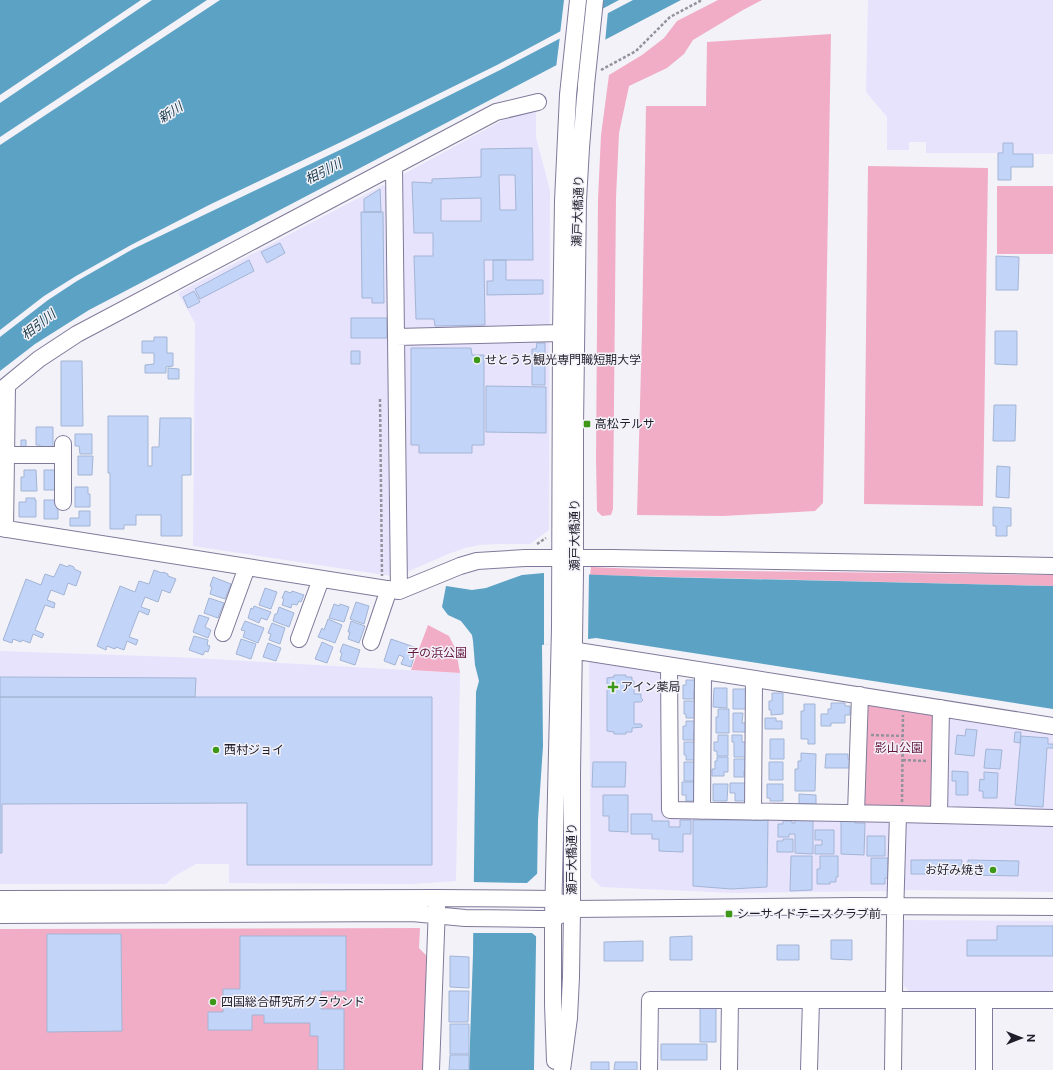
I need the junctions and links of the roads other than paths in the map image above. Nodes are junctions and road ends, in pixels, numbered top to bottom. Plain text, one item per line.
1 (578, 0) edge
2 (595, 0) edge
3 (538, 102) dead end
4 (394, 167) junction
5 (561, 333) junction
6 (396, 336) junction
7 (3, 388) edge
8 (6, 455) junction
9 (63, 502) dead end
10 (2, 528) edge
11 (568, 566) junction
12 (1053, 566) edge
13 (247, 568) junction
14 (321, 579) junction
15 (390, 586) junction
16 (223, 633) dead end
17 (299, 639) dead end
18 (371, 642) dead end
19 (567, 646) junction
20 (669, 666) junction
21 (703, 671) junction
22 (754, 679) junction
23 (860, 695) junction
24 (941, 708) junction
25 (1053, 726) edge
26 (702, 811) junction
27 (753, 812) junction
28 (856, 813) junction
29 (900, 814) junction
30 (939, 815) junction
31 (1053, 818) edge
32 (437, 898) junction
33 (0, 899) edge
34 (547, 900) junction
35 (895, 906) junction
36 (1053, 907) edge
37 (572, 909) junction
38 (0, 914) edge
39 (436, 915) junction
40 (547, 919) junction
41 (730, 1000) junction
42 (811, 1000) junction
43 (894, 1000) junction
44 (984, 1000) junction
45 (1053, 1000) edge
46 (431, 1070) edge
47 (556, 1070) edge
48 (562, 1070) edge
49 (649, 1070) edge
50 (729, 1070) edge
51 (809, 1070) edge
52 (893, 1070) edge
53 (984, 1070) edge

1 - 5 street, 瀬戸大橋通り, bridge
2 - 11 street, 瀬戸大橋通り, bridge
3 - 4 street
4 - 6 street
4 - 7 street
5 - 6 street
5 - 11 street, 瀬戸大橋通り
6 - 15 street
7 - 8 street
8 - 9 street
8 - 10 street
10 - 13 street
11 - 12 street
11 - 15 street
11 - 19 street, 瀬戸大橋通り
13 - 14 street
13 - 16 street
14 - 15 street
14 - 17 street
15 - 18 street
19 - 20 street
19 - 34 street, 瀬戸大橋通り
19 - 37 street, 瀬戸大橋通り
20 - 21 street
20 - 26 street
21 - 22 street
21 - 26 street
22 - 23 street
22 - 27 street
23 - 24 street
23 - 28 street
24 - 25 street
24 - 30 street
26 - 27 street
27 - 28 street
28 - 29 street
29 - 30 street
29 - 35 street
30 - 31 street
32 - 33 street
32 - 34 street
32 - 39 street
34 - 37 street
34 - 40 street, 瀬戸大橋通り
35 - 36 street
35 - 37 street
35 - 43 street
37 - 40 street
37 - 48 street, 瀬戸大橋通り
38 - 39 street
39 - 40 street
39 - 46 street
40 - 47 street, 瀬戸大橋通り
41 - 42 street
41 - 49 street
41 - 50 street
42 - 43 street
42 - 51 street
43 - 44 street
43 - 52 street
44 - 45 street
44 - 53 street

